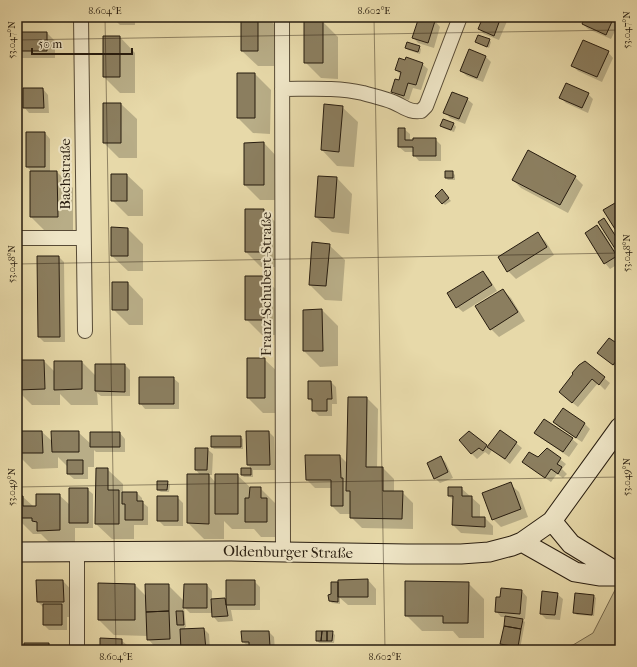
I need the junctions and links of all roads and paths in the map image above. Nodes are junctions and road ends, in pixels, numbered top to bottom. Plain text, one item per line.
1 (82, 17) edge
2 (282, 17) edge
3 (460, 17) edge
4 (282, 89) junction
5 (17, 238) edge
6 (83, 238) junction
7 (85, 331) dead end
8 (620, 427) edge
9 (552, 521) junction
10 (522, 542) junction
11 (17, 552) edge
12 (77, 552) junction
13 (283, 552) junction
14 (620, 575) edge
15 (77, 650) edge

1 - 6 street, Bachstraße
2 - 4 street, Franz-Schubert-Straße
3 - 4 street
4 - 13 street, Franz-Schubert-Straße
5 - 6 street
6 - 7 street, Bachstraße
8 - 9 main road, Oldenburger Straße
9 - 10 main road, Oldenburger Straße
9 - 14 main road
10 - 13 main road, Oldenburger Straße
10 - 14 main road
11 - 12 main road, Oldenburger Straße
12 - 13 main road, Oldenburger Straße
12 - 15 street

